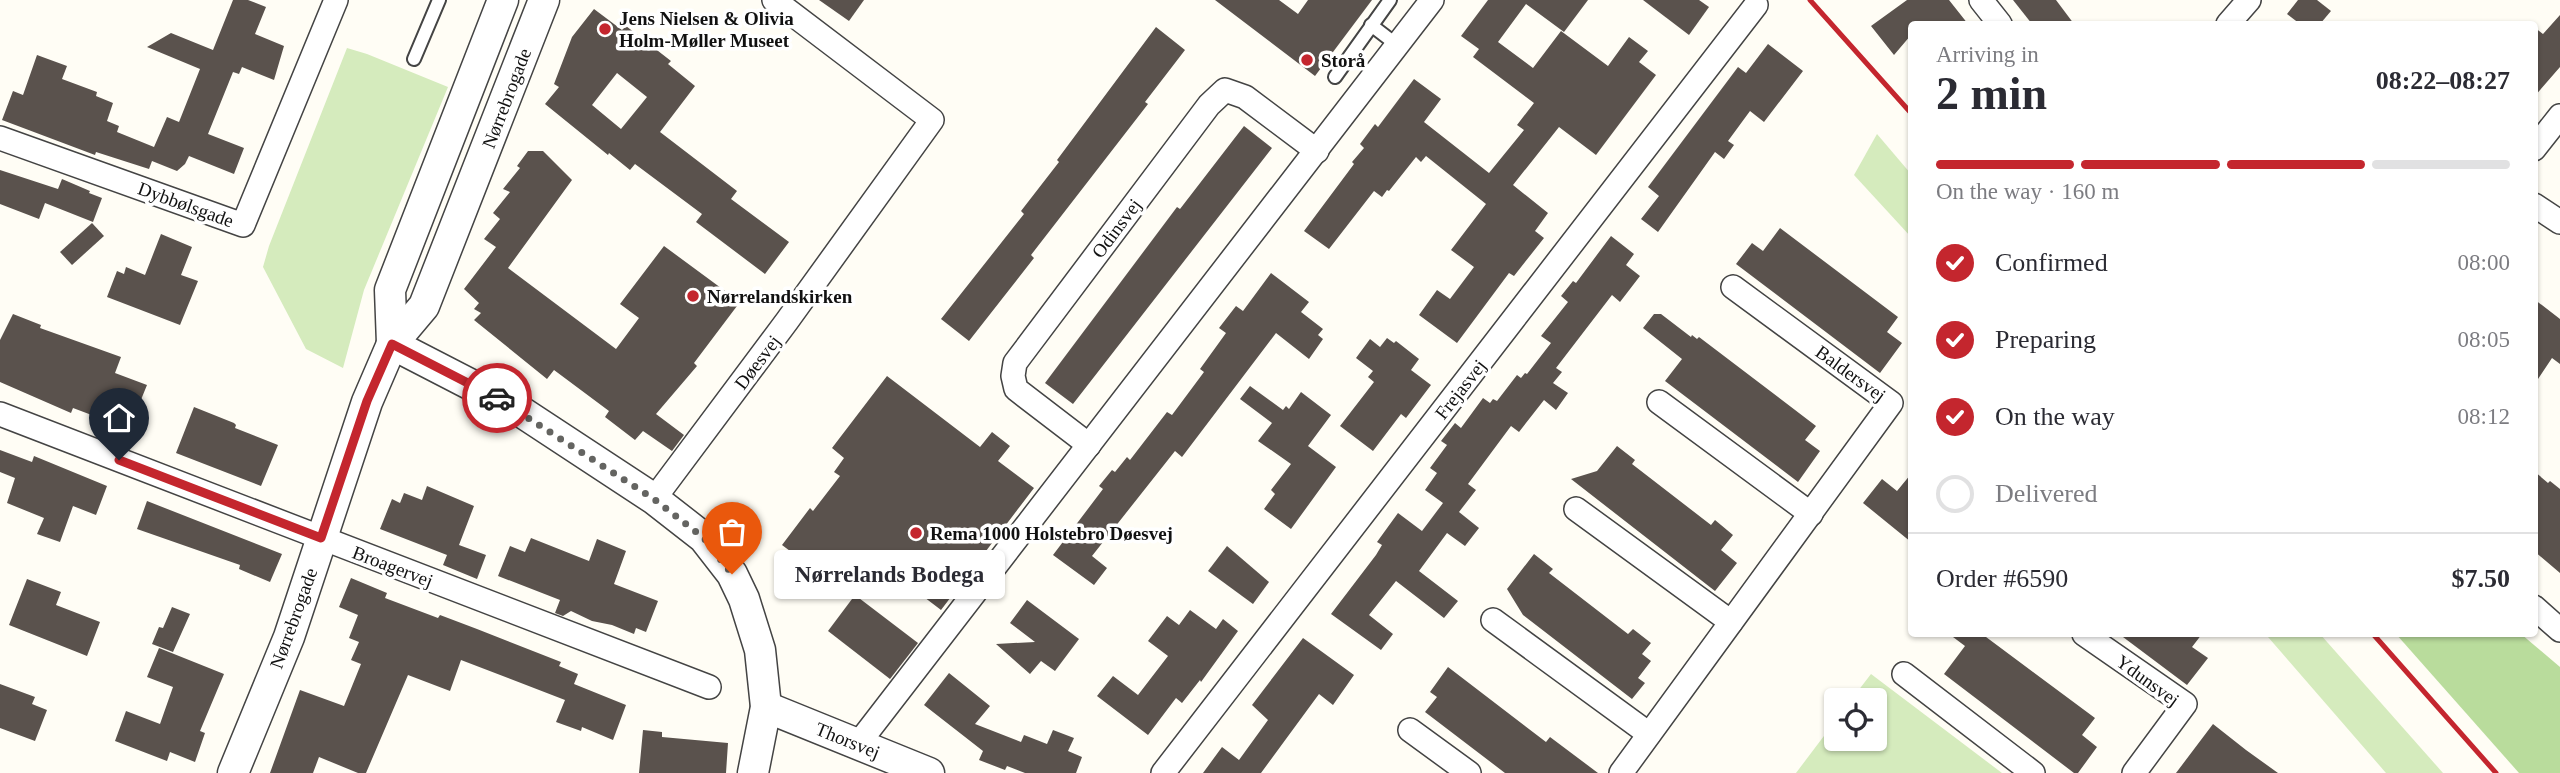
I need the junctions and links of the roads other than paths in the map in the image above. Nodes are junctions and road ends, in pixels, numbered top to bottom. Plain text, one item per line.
1 (336, 0) edge
2 (439, 0) edge
3 (503, 0) edge
4 (774, 0) edge
5 (1390, 0) edge
6 (1432, 0) edge
7 (1982, 0) edge
8 (2249, 0) edge
9 (542, 1) edge
10 (1756, 5) dead end
11 (1998, 21) edge
12 (2231, 21) edge
13 (1371, 25) junction
14 (1397, 45) junction
15 (414, 59) dead end
16 (1335, 77) dead end
17 (2560, 116) edge
18 (0, 138) edge
19 (2538, 144) edge
20 (1317, 151) junction
21 (2538, 208) edge
22 (2560, 222) edge
23 (1733, 287) dead end
24 (392, 344) junction
25 (1659, 402) dead end
26 (0, 414) edge
27 (1089, 445) junction
28 (654, 499) junction
29 (1576, 509) dead end
30 (1811, 514) junction
31 (321, 538) junction
32 (2538, 611) edge
33 (1493, 620) dead end
34 (1731, 622) junction
35 (2560, 630) edge
36 (2088, 637) edge
37 (1904, 674) dead end
38 (709, 687) dead end
39 (766, 707) junction
40 (1410, 730) dead end
41 (1649, 734) junction
42 (858, 744) junction
43 (2139, 771) edge
44 (233, 773) edge
45 (753, 773) edge
46 (929, 773) edge
47 (1163, 773) edge
48 (1469, 773) edge
49 (1620, 773) edge
50 (2033, 773) edge

1 - 18 street, Dybbølsgade
2 - 15 lane
3 - 24 street, Nørrebrogade
4 - 28 street, Døesvej
5 - 13 lane
6 - 14 street
7 - 11 street
8 - 12 street
9 - 24 street, Nørrebrogade
10 - 47 street, Frejasvej
13 - 14 lane
13 - 16 lane
14 - 20 street
17 - 19 street
20 - 27 street
20 - 27 street, Odinsvej
21 - 22 street
23 - 30 street, Baldersvej
24 - 28 street
24 - 31 street, Nørrebrogade
25 - 30 street
26 - 31 street, Broagervej
27 - 42 street
28 - 39 street
29 - 34 street
30 - 34 street, Baldersvej
31 - 38 street, Broagervej
31 - 44 street, Nørrebrogade
32 - 35 street
33 - 41 street
34 - 41 street, Baldersvej
36 - 43 street, Ydunsvej
37 - 50 street
39 - 42 street, Thorsvej
39 - 45 street
40 - 48 street
41 - 49 street, Baldersvej
42 - 46 street, Thorsvej

